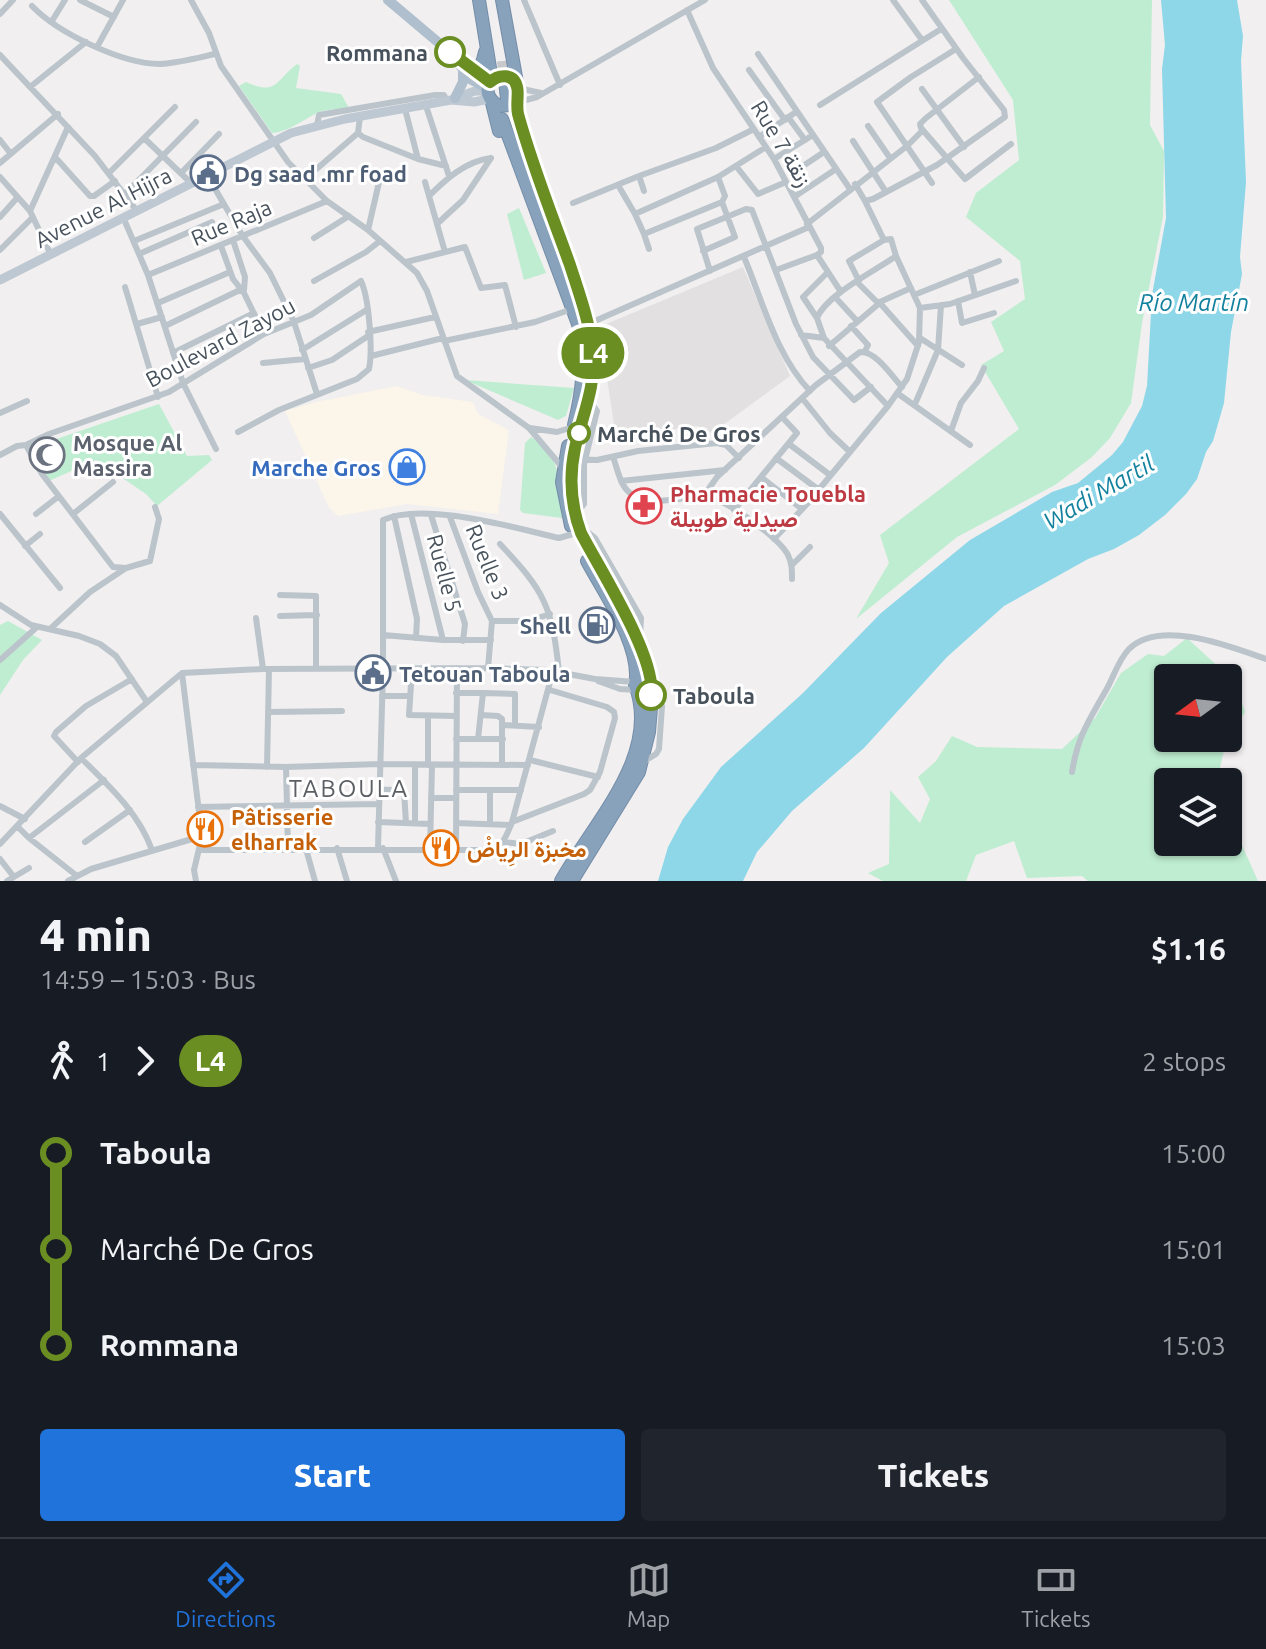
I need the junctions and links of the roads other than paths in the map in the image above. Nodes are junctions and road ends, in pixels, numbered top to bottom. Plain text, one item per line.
1 (13, 0) edge
2 (65, 0) edge
3 (80, 0) edge
4 (123, 0) edge
5 (191, 0) edge
6 (388, 0) edge
7 (479, 0) edge
8 (486, 0) edge
9 (494, 0) edge
10 (502, 0) edge
11 (524, 0) edge
12 (705, 0) edge
13 (893, 0) edge
14 (922, 0) edge
15 (32, 6) dead end
16 (687, 10) junction
17 (0, 14) edge
18 (114, 17) junction
19 (52, 21) junction
20 (941, 29) junction
21 (922, 40) junction
22 (486, 41) junction
23 (86, 42) junction
24 (97, 47) junction
25 (956, 49) junction
26 (215, 54) junction
27 (758, 54) dead end
28 (0, 55) edge
29 (467, 70) junction
30 (749, 70) dead end
31 (979, 77) junction
32 (560, 85) junction
33 (30, 87) junction
34 (922, 89) dead end
35 (501, 91) junction
36 (451, 100) junction
37 (820, 105) dead end
38 (426, 106) junction
39 (175, 107) dead end
40 (381, 108) junction
41 (405, 109) junction
42 (938, 109) junction
43 (796, 112) junction
44 (58, 114) junction
45 (344, 114) junction
46 (360, 117) junction
47 (787, 118) junction
48 (196, 122) dead end
49 (868, 126) dead end
50 (68, 127) junction
51 (754, 129) junction
52 (923, 130) junction
53 (358, 133) junction
54 (219, 134) dead end
55 (813, 135) junction
56 (759, 137) junction
57 (144, 138) junction
58 (0, 140) edge
59 (805, 140) junction
60 (274, 141) junction
61 (853, 141) dead end
62 (1011, 144) dead end
63 (907, 146) junction
64 (766, 147) junction
65 (964, 147) junction
66 (824, 152) junction
67 (11, 154) junction
68 (164, 156) junction
69 (55, 157) junction
70 (890, 158) junction
71 (948, 158) junction
72 (418, 159) junction
73 (774, 159) junction
74 (0, 163) edge
75 (446, 166) junction
76 (736, 166) junction
77 (803, 166) dead end
78 (836, 169) junction
79 (873, 171) junction
80 (926, 172) junction
81 (109, 173) junction
82 (181, 173) junction
83 (207, 175) junction
84 (449, 176) junction
85 (639, 176) junction
86 (718, 177) junction
87 (380, 178) dead end
88 (305, 179) junction
89 (1, 180) edge
90 (115, 181) junction
91 (425, 182) dead end
92 (786, 182) junction
93 (191, 183) junction
94 (932, 183) dead end
95 (618, 185) junction
96 (853, 186) junction
97 (644, 191) dead end
98 (886, 192) junction
99 (125, 194) junction
100 (429, 196) junction
101 (794, 197) junction
102 (17, 198) junction
103 (327, 201) junction
104 (865, 201) junction
105 (722, 202) junction
106 (573, 203) dead end
107 (224, 204) junction
108 (137, 211) junction
109 (32, 214) junction
110 (635, 214) junction
111 (349, 216) junction
112 (729, 216) junction
113 (0, 217) edge
114 (123, 217) junction
115 (212, 222) dead end
116 (438, 223) junction
117 (808, 226) junction
118 (368, 230) junction
119 (644, 234) junction
120 (242, 235) junction
121 (314, 238) dead end
122 (233, 240) junction
123 (884, 240) junction
124 (134, 241) junction
125 (380, 241) junction
126 (221, 246) junction
127 (765, 248) junction
128 (649, 249) dead end
129 (0, 250) edge
130 (703, 251) junction
131 (445, 252) junction
132 (50, 253) junction
133 (139, 254) junction
134 (817, 255) junction
135 (896, 256) junction
136 (744, 257) junction
137 (999, 261) dead end
138 (406, 262) junction
139 (776, 270) junction
140 (710, 271) junction
141 (230, 272) junction
142 (828, 272) junction
143 (970, 272) junction
144 (148, 275) junction
145 (0, 280) edge
146 (314, 281) dead end
147 (858, 281) junction
148 (1016, 281) dead end
149 (576, 284) junction
150 (125, 287) dead end
151 (243, 290) junction
152 (912, 291) junction
153 (838, 295) junction
154 (975, 295) junction
155 (958, 301) junction
156 (158, 303) junction
157 (879, 303) junction
158 (571, 305) junction
159 (941, 305) junction
160 (920, 308) junction
161 (368, 309) junction
162 (254, 313) junction
163 (994, 313) dead end
164 (162, 317) junction
165 (435, 317) junction
166 (817, 318) junction
167 (294, 322) junction
168 (137, 324) junction
169 (588, 324) junction
170 (854, 324) junction
171 (165, 326) junction
172 (516, 327) junction
173 (264, 334) junction
174 (368, 334) junction
175 (801, 335) junction
176 (824, 338) junction
177 (443, 340) junction
178 (919, 342) junction
179 (829, 346) junction
180 (302, 350) junction
181 (938, 350) junction
182 (865, 351) junction
183 (173, 353) junction
184 (371, 356) junction
185 (305, 359) junction
186 (847, 361) junction
187 (263, 363) dead end
188 (962, 365) dead end
189 (308, 368) junction
190 (984, 368) dead end
191 (829, 375) junction
192 (183, 383) junction
193 (871, 387) junction
194 (899, 390) junction
195 (810, 391) junction
196 (317, 394) junction
197 (158, 397) junction
198 (802, 398) junction
199 (589, 400) junction
200 (27, 401) dead end
201 (915, 404) junction
202 (888, 406) junction
203 (0, 413) edge
204 (782, 417) junction
205 (529, 428) junction
206 (576, 431) junction
207 (951, 431) junction
208 (238, 432) dead end
209 (789, 444) junction
210 (26, 445) junction
211 (970, 445) dead end
212 (216, 449) dead end
213 (850, 452) junction
214 (0, 455) edge
215 (613, 457) junction
216 (739, 458) junction
217 (776, 458) junction
218 (579, 460) junction
219 (725, 470) junction
220 (830, 475) junction
221 (566, 476) junction
222 (761, 477) junction
223 (621, 481) junction
224 (113, 482) dead end
225 (819, 490) junction
226 (59, 496) junction
227 (703, 497) junction
228 (155, 507) dead end
229 (802, 509) junction
230 (734, 510) junction
231 (0, 514) edge
232 (36, 514) dead end
233 (73, 514) junction
234 (411, 514) junction
235 (431, 515) junction
236 (575, 515) junction
237 (394, 516) junction
238 (450, 517) junction
239 (577, 533) junction
240 (40, 534) dead end
241 (774, 539) junction
242 (500, 544) dead end
243 (25, 546) junction
244 (810, 547) dead end
245 (792, 565) junction
246 (126, 568) junction
247 (792, 579) dead end
248 (60, 588) dead end
249 (280, 595) dead end
250 (2, 610) edge
251 (550, 614) junction
252 (317, 615) junction
253 (280, 616) dead end
254 (256, 618) dead end
255 (492, 621) junction
256 (37, 627) junction
257 (50, 629) junction
258 (383, 635) junction
259 (416, 638) junction
260 (443, 640) junction
261 (491, 640) junction
262 (463, 641) junction
263 (1266, 659) edge
264 (0, 660) edge
265 (457, 668) junction
266 (488, 668) junction
267 (266, 669) junction
268 (316, 669) junction
269 (412, 669) junction
270 (383, 670) junction
271 (556, 672) junction
272 (182, 673) junction
273 (132, 679) junction
274 (643, 687) junction
275 (550, 690) junction
276 (456, 693) junction
277 (483, 693) junction
278 (382, 696) junction
279 (409, 696) junction
280 (147, 702) junction
281 (342, 711) dead end
282 (268, 712) junction
283 (481, 715) junction
284 (456, 716) junction
285 (428, 717) junction
286 (503, 725) junction
287 (515, 725) junction
288 (539, 727) junction
289 (456, 739) junction
290 (478, 739) junction
291 (503, 739) junction
292 (80, 760) junction
293 (529, 763) junction
294 (380, 764) junction
295 (456, 764) junction
296 (502, 764) junction
297 (193, 765) junction
298 (415, 765) junction
299 (430, 765) junction
300 (267, 767) junction
301 (286, 767) junction
302 (1072, 772) dead end
303 (598, 777) junction
304 (104, 780) junction
305 (379, 789) junction
306 (490, 790) junction
307 (521, 790) junction
308 (456, 794) junction
309 (431, 798) junction
310 (287, 804) junction
311 (379, 804) junction
312 (0, 806) edge
313 (198, 807) junction
314 (130, 810) junction
315 (25, 819) junction
316 (378, 822) junction
317 (406, 823) junction
318 (415, 823) junction
319 (456, 823) junction
320 (430, 824) junction
321 (490, 824) junction
322 (512, 824) junction
323 (18, 827) junction
324 (0, 831) edge
325 (553, 831) dead end
326 (11, 833) junction
327 (202, 836) junction
328 (29, 838) junction
329 (85, 842) dead end
330 (503, 842) junction
331 (0, 844) edge
332 (337, 848) junction
333 (380, 848) junction
334 (288, 849) junction
335 (306, 849) junction
336 (430, 849) junction
337 (456, 849) junction
338 (152, 850) junction
339 (200, 850) junction
340 (0, 859) edge
341 (29, 868) dead end
342 (77, 876) junction
343 (10, 879) edge
344 (68, 881) edge
345 (196, 881) edge
346 (315, 881) edge
347 (347, 881) edge
348 (396, 881) edge
349 (561, 881) edge
350 (572, 881) edge

1 - 17 street
2 - 19 street
3 - 18 street
4 - 18 street
5 - 26 street
6 - 29 main road
7 - 22 highway
8 - 9 highway
10 - 35 highway
11 - 32 street
12 - 16 street
13 - 21 street
14 - 20 street
15 - 19 street
16 - 32 street
16 - 51 street, Rue 7 زنقة
18 - 24 street
19 - 23 street
20 - 21 street
20 - 25 street
21 - 37 street
22 - 29 highway
22 - 35 highway
23 - 24 street
23 - 33 street
24 - 26 street
25 - 31 street
25 - 63 street
26 - 60 street
27 - 43 street
28 - 33 street
29 - 35 main road
29 - 36 main road
30 - 47 street
31 - 42 street
31 - 65 street
32 - 35 street
33 - 44 street
34 - 42 street
35 - 36 street, Avenue Al Hijra
35 - 149 highway
35 - 158 highway
36 - 38 street, Avenue Al Hijra
36 - 40 street
38 - 41 street, Avenue Al Hijra
38 - 75 street
39 - 57 street
40 - 41 street, Avenue Al Hijra
40 - 45 street
40 - 46 street, Avenue Al Hijra
41 - 72 street
42 - 52 street
42 - 65 street
43 - 47 street
43 - 55 street
44 - 50 street
44 - 67 street
45 - 46 street, Avenue Al Hijra
45 - 60 street, Avenue Al Hijra
46 - 53 street
47 - 56 street
47 - 59 street
48 - 68 street
49 - 70 street
50 - 69 street
50 - 81 street
51 - 56 street, Rue 7 زنقة
51 - 85 street
52 - 63 street
52 - 71 street
53 - 72 street
53 - 88 street
54 - 82 street
55 - 59 street
55 - 66 street
56 - 64 street, Rue 7 زنقة
57 - 68 street
57 - 81 street
58 - 67 street
59 - 73 street
60 - 83 street, Avenue Al Hijra
60 - 88 street
61 - 79 street
62 - 71 street
63 - 70 street
63 - 80 street
64 - 73 street, Rue 7 زنقة
64 - 76 street
65 - 71 street
66 - 77 street
66 - 78 street
67 - 74 street
68 - 82 street
68 - 99 street
69 - 90 street
69 - 109 street
70 - 79 street
71 - 80 street
72 - 75 street
73 - 92 street, Rue 7 زنقة
75 - 84 street
76 - 86 street
76 - 92 street
78 - 96 street
78 - 101 street
79 - 96 street
79 - 98 street
80 - 94 street
80 - 98 street
81 - 90 street
82 - 93 street
83 - 93 street, Avenue Al Hijra
83 - 107 street
84 - 100 street
84 - 116 street
85 - 95 street
85 - 97 street
86 - 105 street
86 - 110 street
87 - 118 street
88 - 103 street
89 - 102 street
90 - 99 street
91 - 100 street
92 - 101 street, Rue 7 زنقة
93 - 108 street, Avenue Al Hijra
95 - 106 street
95 - 110 street
96 - 104 street
96 - 117 street
98 - 104 street
99 - 108 street
100 - 116 street
101 - 117 street, Rue 7 زنقة
102 - 109 street
102 - 113 street
103 - 111 street
103 - 120 street, Rue Raja
104 - 123 street
105 - 112 street
105 - 119 street
107 - 120 street
107 - 124 street
108 - 114 street, Avenue Al Hijra
109 - 129 street
109 - 132 street
110 - 119 street
111 - 118 street
111 - 121 street
112 - 127 street
112 - 130 street
112 - 130 street
114 - 124 street
114 - 132 street, Avenue Al Hijra
115 - 133 street
116 - 131 street
117 - 127 street
117 - 134 street, Rue 7 زنقة
118 - 125 street
119 - 128 street
120 - 122 street, Rue Raja
120 - 167 street
122 - 126 street, Rue Raja
122 - 151 street
123 - 135 street
123 - 147 street
124 - 133 street
125 - 138 street
125 - 146 street
126 - 141 street
126 - 144 street, Rue Raja
127 - 136 street
127 - 139 street
130 - 140 street
131 - 138 street
131 - 172 street
132 - 145 street, Avenue Al Hijra
133 - 144 street
134 - 139 street
134 - 142 street, Rue 7 زنقة
135 - 147 street
135 - 152 street
136 - 140 street
136 - 195 street
137 - 143 street
138 - 165 street
139 - 175 street
140 - 169 street
141 - 151 street
141 - 156 street
142 - 153 street, Rue 7 زنقة
142 - 166 street
143 - 152 street
143 - 154 street
144 - 156 street
147 - 153 street
147 - 157 street
148 - 154 street
149 - 158 highway
149 - 169 highway
150 - 168 street
151 - 162 street
151 - 171 street
152 - 157 street
152 - 160 street
153 - 166 street
153 - 170 street, Rue 7 زنقة
154 - 155 street
155 - 159 street
155 - 163 street
156 - 164 street
157 - 170 street
157 - 178 street
158 - 172 street
158 - 206 highway
159 - 160 street
159 - 181 street
160 - 178 street
161 - 167 street, Boulevard Zayou
161 - 174 street
161 - 180 street
162 - 173 street
162 - 183 street
164 - 168 street
164 - 171 street
165 - 174 street
165 - 177 street
166 - 176 street
167 - 173 street, Boulevard Zayou
167 - 180 street
168 - 197 street
169 - 199 highway
170 - 179 street
170 - 182 street, Rue 7 زنقة
171 - 183 street
172 - 177 street
173 - 192 street, Boulevard Zayou
174 - 184 street
174 - 189 street
175 - 176 street
175 - 191 street
176 - 179 street
177 - 184 street
177 - 205 street
178 - 181 street
178 - 194 street
179 - 186 street
180 - 185 street
181 - 188 street
181 - 201 street
182 - 186 street
182 - 194 street, Rue 7 زنقة
183 - 192 street
184 - 196 street
185 - 187 street
185 - 189 street
186 - 191 street
186 - 193 street
189 - 196 street
190 - 207 street
191 - 193 street
191 - 195 street
192 - 197 street, Boulevard Zayou
192 - 212 street
193 - 202 street
194 - 201 street, Rue 7 زنقة
194 - 202 street
195 - 198 street
196 - 208 street
197 - 210 street, Boulevard Zayou
198 - 204 street
198 - 213 street
199 - 206 highway
199 - 218 street
200 - 203 street
201 - 207 street, Rue 7 زنقة
202 - 213 street
204 - 209 street
204 - 216 street
205 - 206 street
205 - 221 street
206 - 218 highway
206 - 221 highway
207 - 211 street, Rue 7 زنقة
209 - 217 street
209 - 220 street
210 - 214 street, Boulevard Zayou
210 - 226 street
213 - 220 street
215 - 216 street
215 - 218 street
215 - 223 street
216 - 219 street
217 - 222 street
217 - 225 street
218 - 221 highway
218 - 236 street
219 - 223 street
219 - 227 street
220 - 225 street
221 - 236 highway
221 - 239 highway
222 - 229 street
222 - 230 street
223 - 227 street
224 - 233 street
225 - 229 street
226 - 232 street
226 - 233 street
227 - 230 street
228 - 246 street
229 - 241 street
230 - 241 street
231 - 243 street
233 - 246 street
234 - 235 street
234 - 237 street
234 - 260 street, Ruelle 5
235 - 238 street
235 - 262 street
236 - 239 highway
237 - 258 street
237 - 259 street
238 - 239 street
238 - 255 street, Ruelle 3
239 - 274 highway
239 - 274 highway
240 - 243 street
241 - 245 street
242 - 251 street
243 - 248 street
244 - 245 street
245 - 247 street
246 - 257 street
249 - 252 street
250 - 256 street
251 - 255 street
251 - 271 street
252 - 253 street
252 - 268 street
254 - 267 street
255 - 261 street, Ruelle 3
256 - 257 street
256 - 264 street
257 - 273 street
258 - 259 street
258 - 270 street
259 - 260 street
260 - 262 street
261 - 262 street
261 - 266 street, Ruelle 3
263 - 302 street
265 - 266 street
265 - 269 street
265 - 276 street
266 - 271 street
267 - 268 street
267 - 272 street
267 - 282 street
268 - 270 street
269 - 270 street
269 - 279 street
270 - 278 street
271 - 274 street
271 - 275 street
272 - 280 street
272 - 297 street
273 - 280 street
273 - 292 street
274 - 349 highway
274 - 350 highway
275 - 288 street
275 - 303 street
276 - 277 street
276 - 284 street
277 - 283 street
277 - 287 street
278 - 279 street
278 - 294 street
279 - 285 street
280 - 292 street
281 - 282 street
282 - 300 street
283 - 286 street
283 - 290 street
284 - 285 street
284 - 289 street
285 - 299 street
286 - 287 street
286 - 291 street
287 - 288 street
288 - 293 street
289 - 290 street
289 - 295 street
290 - 291 street
291 - 296 street
292 - 304 street
292 - 315 street
293 - 296 street
293 - 303 street
293 - 307 street
294 - 298 street
294 - 301 street
294 - 305 street
295 - 296 street
295 - 299 street
295 - 308 street
297 - 300 street
297 - 313 street
298 - 299 street
298 - 318 street
299 - 309 street
300 - 301 street
301 - 310 street
303 - 322 street
304 - 314 street
304 - 328 street
305 - 311 street
305 - 317 street
306 - 307 street
306 - 308 street
306 - 321 street
307 - 322 street
308 - 309 street
308 - 319 street
309 - 320 street
310 - 311 street
310 - 313 street
310 - 334 street
311 - 316 street
312 - 315 street
313 - 327 street
314 - 329 street
314 - 338 street
315 - 323 street
316 - 317 street
316 - 333 street
317 - 318 street
318 - 320 street
319 - 321 street
319 - 337 street
320 - 336 street
321 - 322 street
322 - 330 street
323 - 326 street
323 - 328 street
324 - 326 street
325 - 330 street
326 - 331 street
327 - 338 street
327 - 339 street
328 - 342 street
330 - 337 street
332 - 333 street
332 - 335 street
332 - 347 street
333 - 336 street
333 - 348 street
334 - 335 street
334 - 339 street
335 - 346 street
336 - 337 street
338 - 342 street
339 - 345 street
340 - 343 street
341 - 343 street
342 - 344 street

